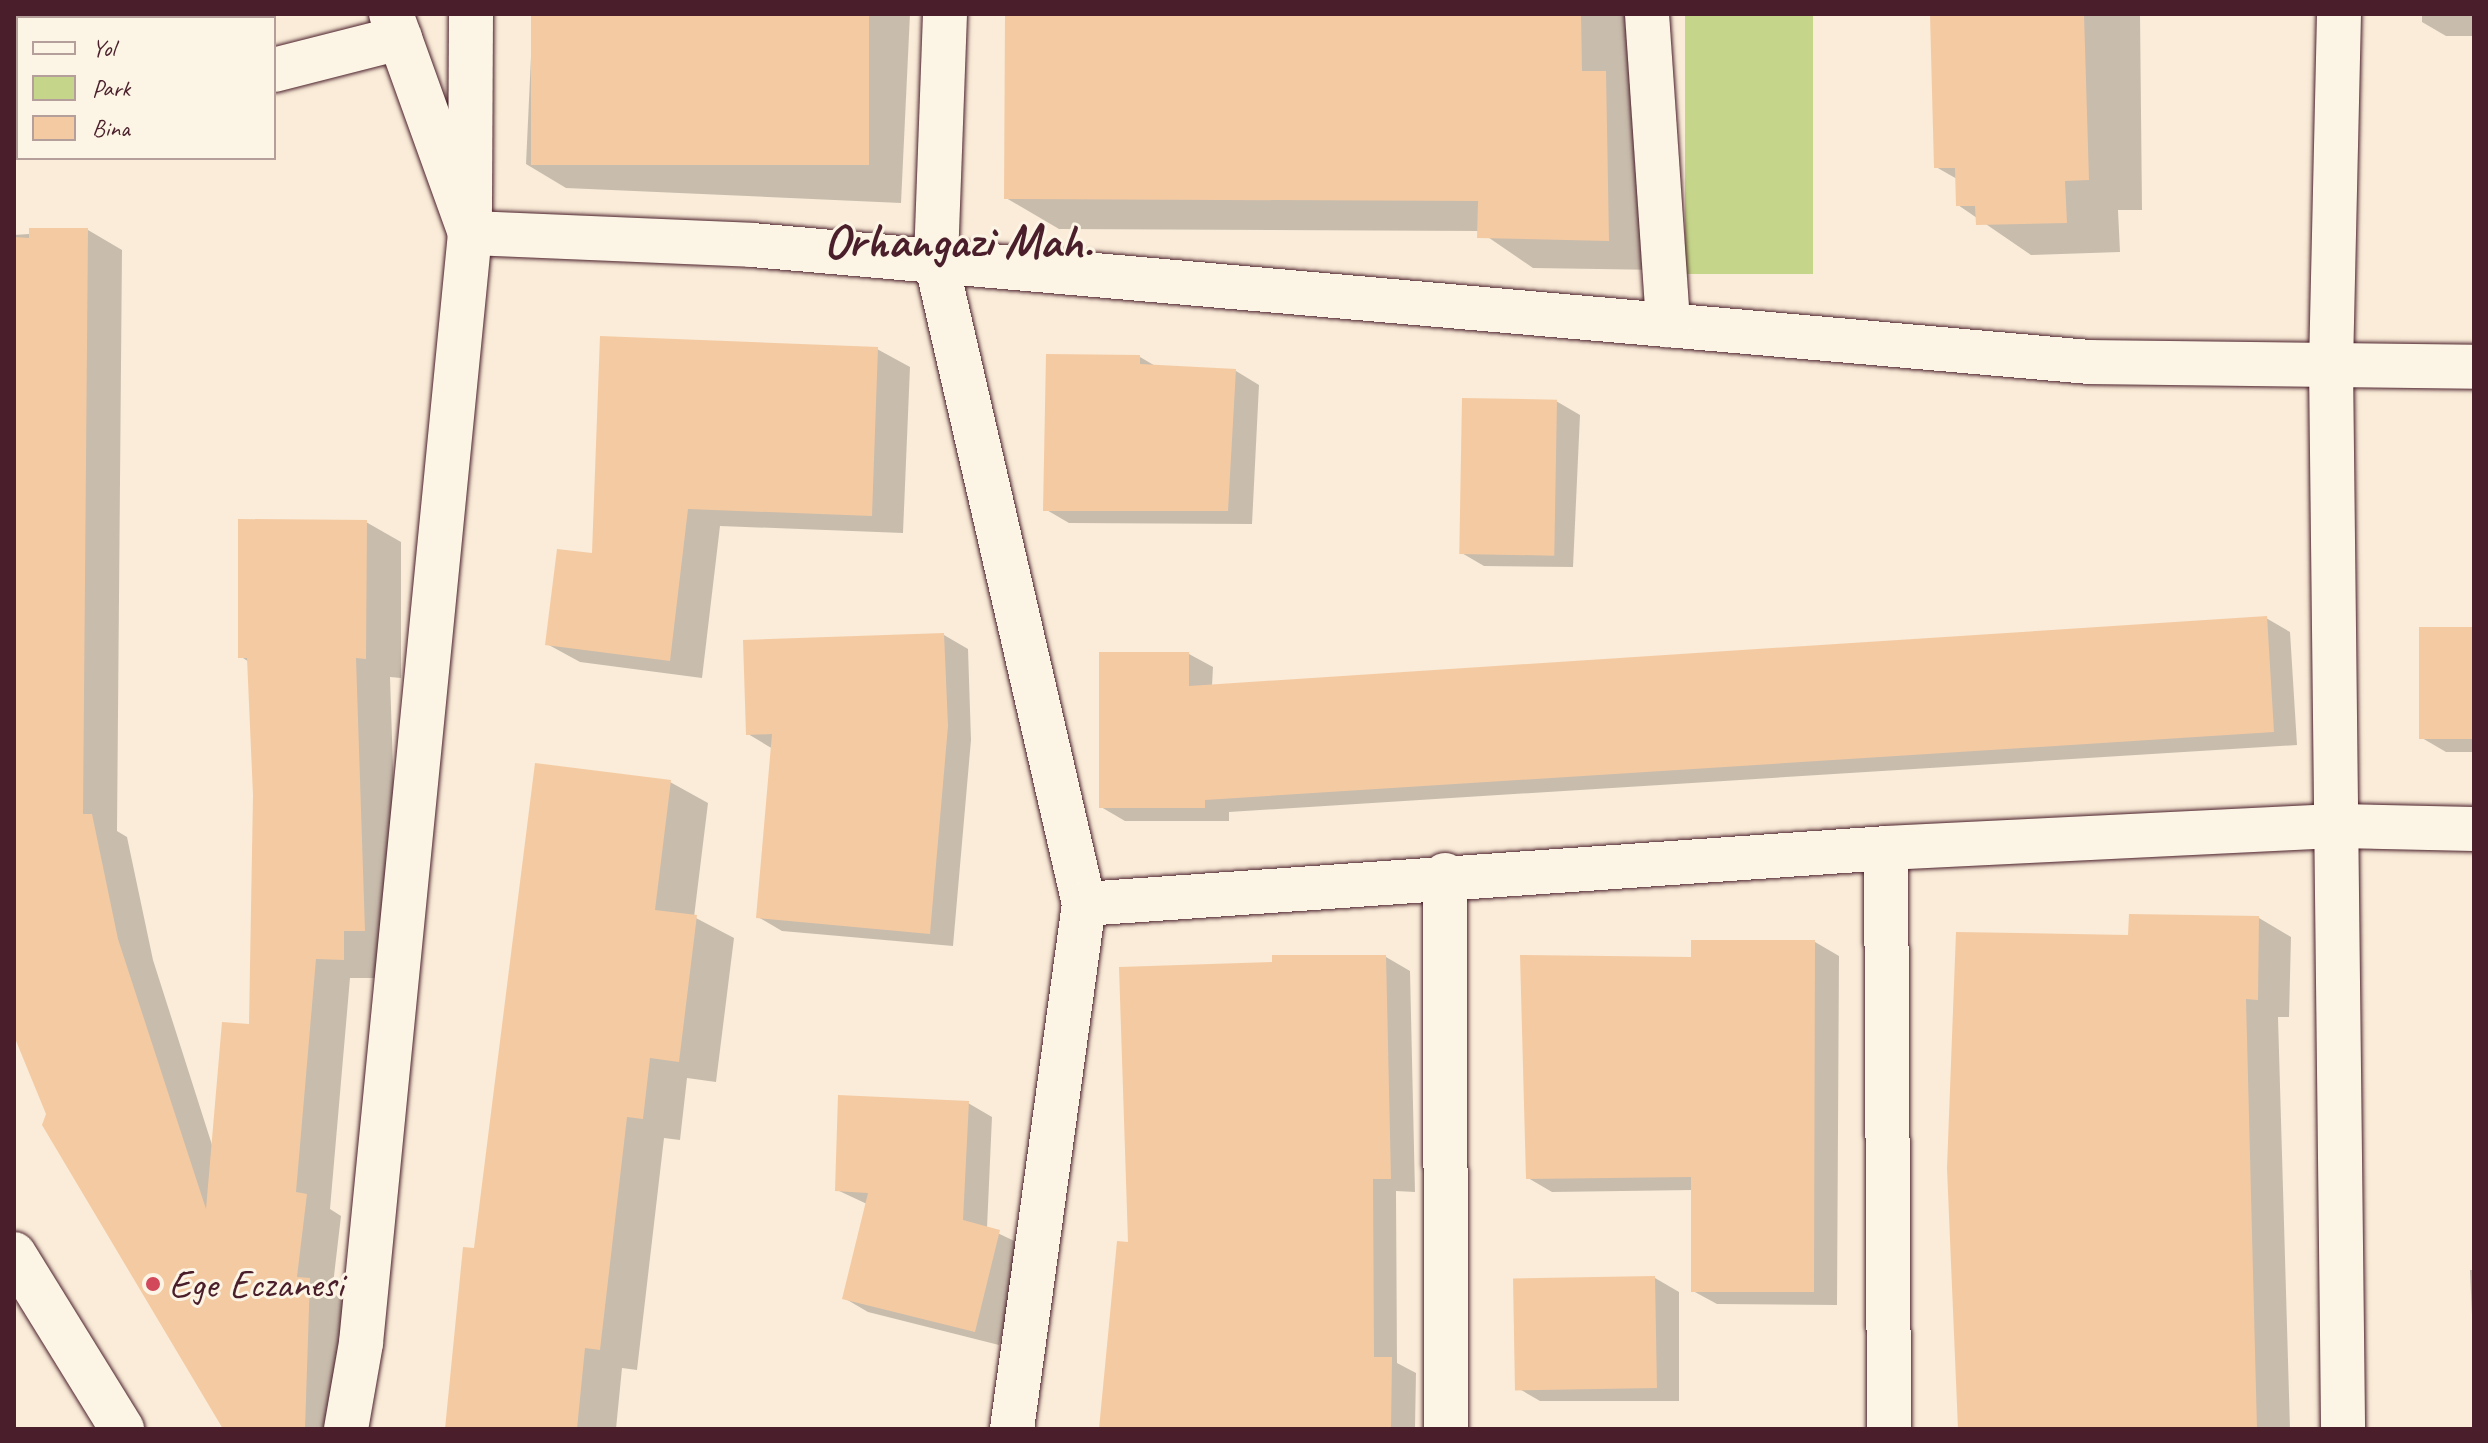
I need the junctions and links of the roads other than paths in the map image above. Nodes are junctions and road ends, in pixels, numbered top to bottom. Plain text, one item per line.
1 (471, 14) edge
2 (945, 14) edge
3 (1647, 14) edge
4 (2339, 14) edge
5 (396, 26) edge
6 (276, 69) edge
7 (470, 233) junction
8 (936, 261) junction
9 (1668, 325) junction
10 (2331, 364) junction
11 (2474, 367) edge
12 (2339, 826) junction
13 (2474, 829) edge
14 (1886, 848) junction
15 (1445, 875) junction
16 (1084, 904) junction
17 (14, 1254) edge
18 (122, 1429) edge
19 (346, 1429) edge
20 (1012, 1429) edge
21 (1446, 1429) edge
22 (1889, 1429) edge
23 (2343, 1429) edge

1 - 7 street
2 - 8 street
3 - 9 street
4 - 10 street
5 - 6 street
5 - 7 street
7 - 8 street
7 - 19 street
8 - 9 street
8 - 16 street
9 - 10 street
10 - 11 street
10 - 12 street
12 - 13 street
12 - 14 street
12 - 23 street
14 - 15 street
14 - 22 street
15 - 16 street
15 - 21 street
16 - 20 street
17 - 18 street

